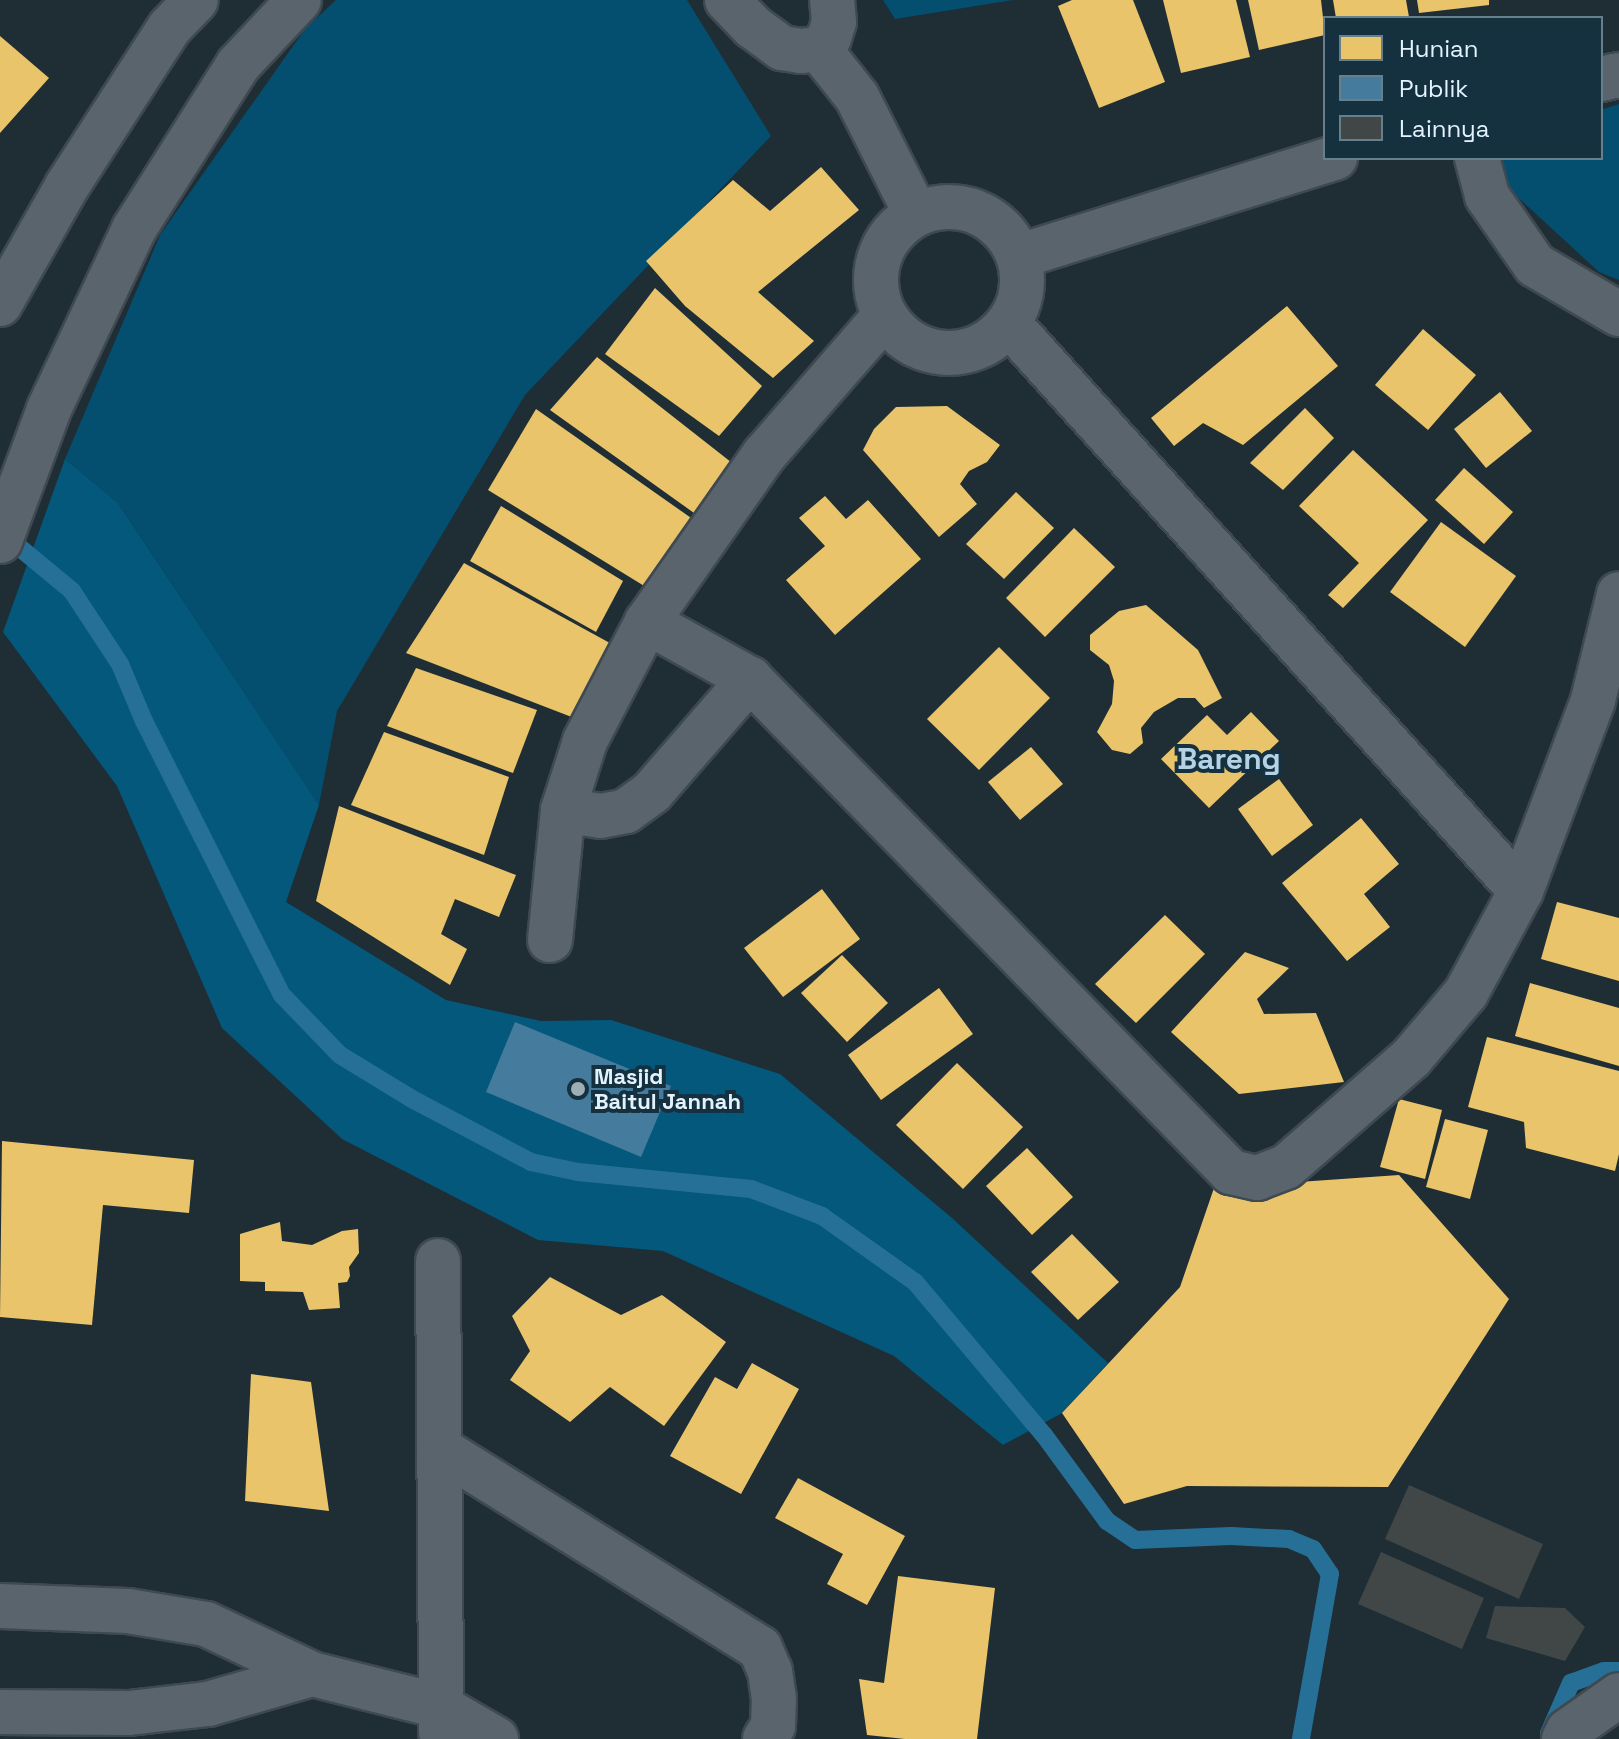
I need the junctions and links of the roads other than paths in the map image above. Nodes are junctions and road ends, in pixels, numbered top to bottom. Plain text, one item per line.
1 (196, 0) edge
2 (299, 0) edge
3 (727, 0) edge
4 (832, 0) edge
5 (819, 49) junction
6 (1329, 160) edge
7 (1478, 160) edge
8 (916, 214) junction
9 (1020, 256) junction
10 (0, 304) edge
11 (1619, 314) edge
12 (884, 317) junction
13 (1009, 324) junction
14 (0, 541) edge
15 (1619, 594) edge
16 (647, 622) junction
17 (750, 679) junction
18 (563, 810) junction
19 (1521, 891) junction
20 (550, 940) dead end
21 (438, 1261) dead end
22 (440, 1449) junction
23 (0, 1606) edge
24 (312, 1674) junction
25 (1616, 1697) edge
26 (0, 1712) edge
27 (440, 1723) edge
28 (496, 1739) edge
29 (765, 1739) edge
30 (1564, 1739) edge

1 - 10 street
2 - 14 street
3 - 5 street
4 - 5 street
5 - 8 street
6 - 9 street
7 - 11 street
8 - 9 street
8 - 12 street
9 - 13 street
12 - 13 street
12 - 16 street
13 - 19 street
15 - 19 street
16 - 17 street
16 - 18 street
17 - 18 street
17 - 19 street
18 - 20 street
21 - 22 street
22 - 27 street
22 - 29 street
23 - 24 street
24 - 26 street
24 - 27 street
25 - 30 street
27 - 28 street

